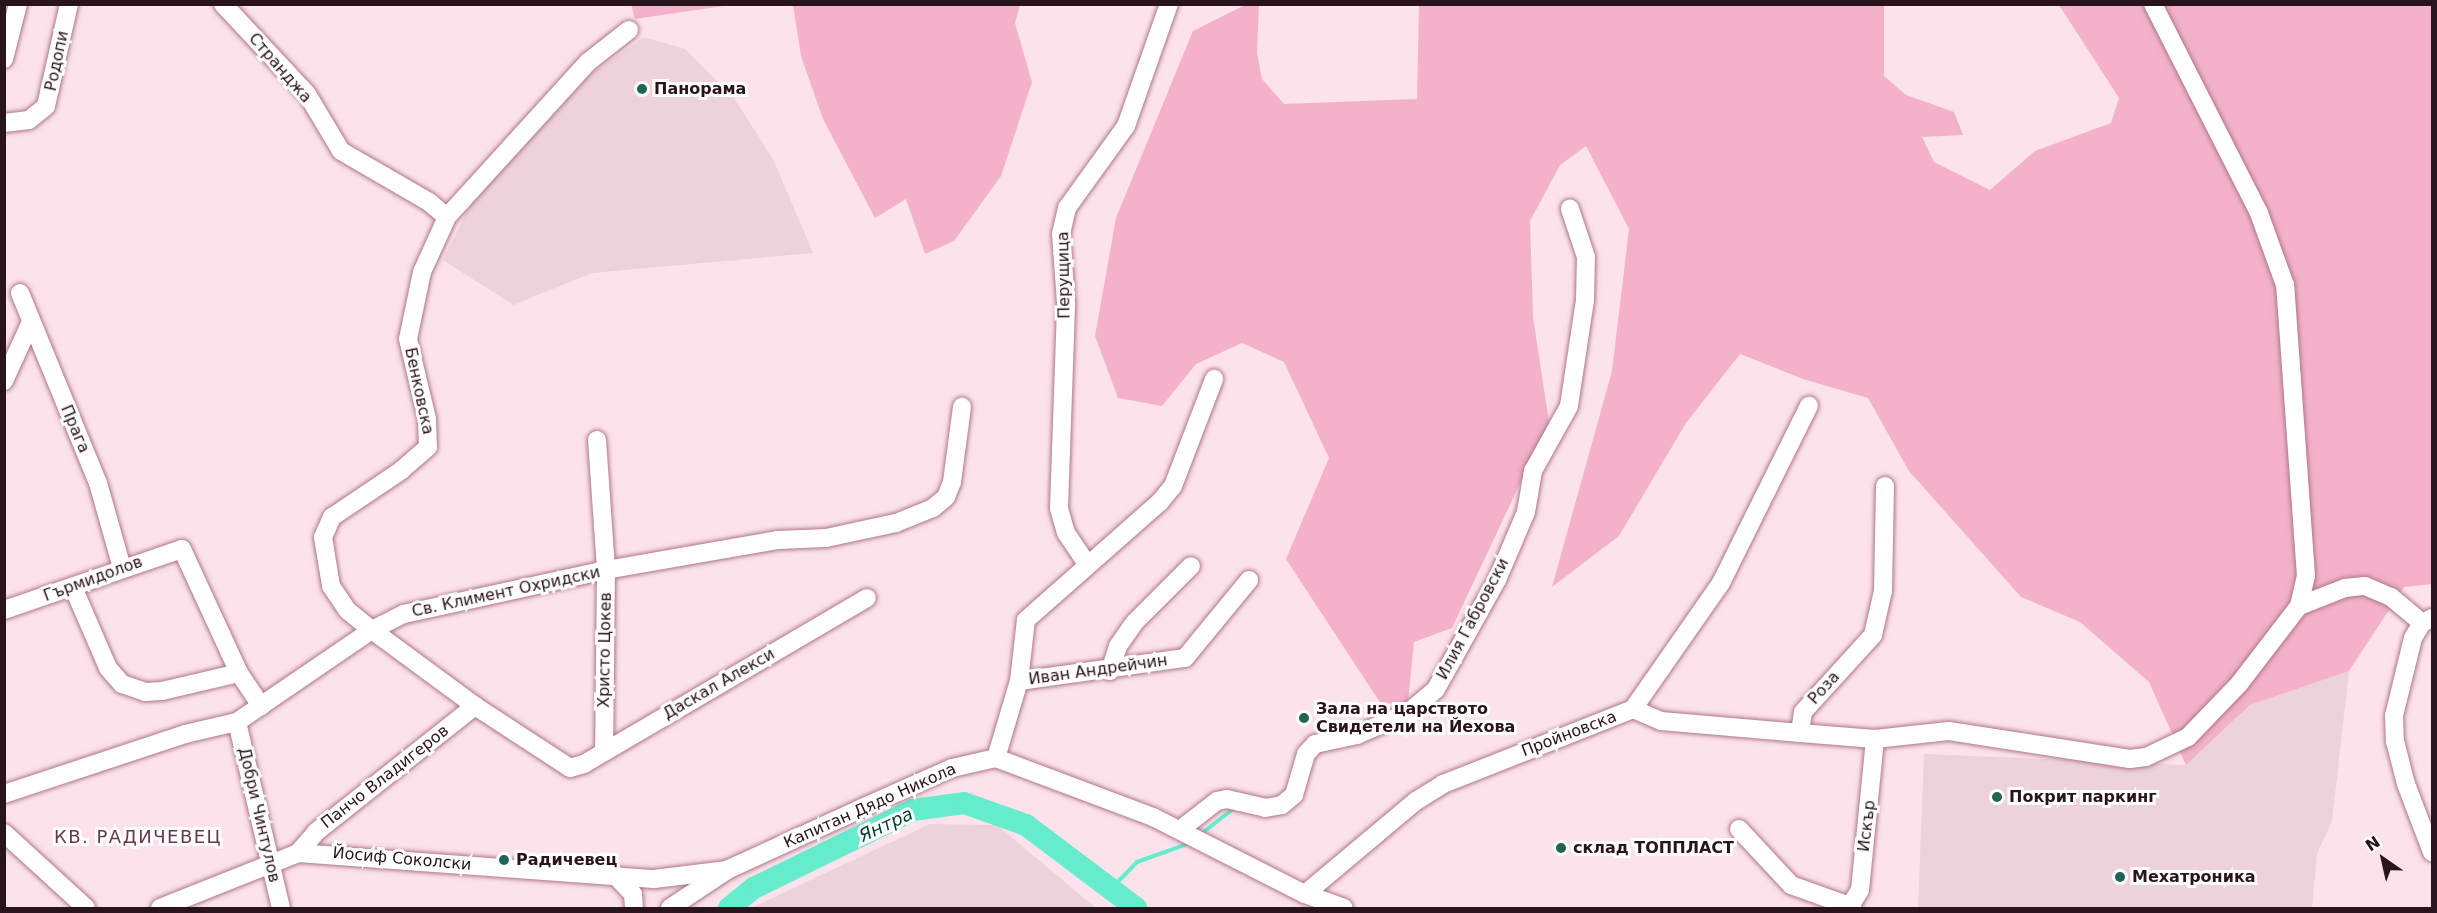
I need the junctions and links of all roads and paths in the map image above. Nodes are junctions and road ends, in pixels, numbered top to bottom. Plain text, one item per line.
1 (18, 4) edge
2 (69, 4) edge
3 (223, 4) edge
4 (1169, 4) edge
5 (2153, 4) edge
6 (629, 30) dead end
7 (4, 59) edge
8 (4, 123) edge
9 (1570, 210) dead end
10 (447, 217) junction
11 (20, 293) dead end
12 (30, 324) junction
13 (1214, 379) dead end
14 (4, 381) edge
15 (1809, 405) dead end
16 (962, 407) dead end
17 (597, 440) dead end
18 (1885, 486) dead end
19 (1087, 564) junction
20 (1191, 566) dead end
21 (122, 568) junction
22 (606, 570) junction
23 (1249, 580) dead end
24 (73, 587) junction
25 (867, 598) dead end
26 (2300, 606) junction
27 (4, 610) edge
28 (2427, 620) edge
29 (372, 630) junction
30 (1110, 671) junction
31 (239, 673) junction
32 (1018, 681) junction
33 (261, 706) junction
34 (475, 706) junction
35 (1633, 709) junction
36 (237, 722) junction
37 (1800, 733) junction
38 (1875, 740) junction
39 (604, 751) junction
40 (996, 758) junction
41 (570, 768) joint
42 (4, 794) edge
43 (1739, 829) dead end
44 (4, 833) edge
45 (1191, 835) junction
46 (2433, 852) edge
47 (298, 853) junction
48 (271, 862) junction
49 (729, 870) junction
50 (616, 876) junction
51 (1305, 894) junction
52 (1851, 908) edge
53 (86, 909) edge
54 (160, 909) edge
55 (281, 909) edge
56 (634, 909) edge
57 (670, 909) edge
58 (1344, 909) edge

1 - 7 street
2 - 8 street, Родопи
3 - 10 street, Странджа
4 - 19 street, Перущица
5 - 26 street
6 - 10 street, Бенковска
9 - 45 street, Илия Габровски
10 - 29 street, Бенковска
11 - 12 street, Прага
12 - 14 street
12 - 21 street, Прага
13 - 19 street
15 - 35 street, Пройновска
16 - 22 street, Св. Климент Охридски
17 - 22 street, Христо Цокев
18 - 37 street, Роза
19 - 32 street
20 - 30 street
21 - 24 street, Гърмидолов
21 - 31 street, Гърмидолов
22 - 29 street, Св. Климент Охридски
22 - 39 street, Христо Цокев
23 - 30 street, Иван Андрейчин
24 - 27 street, Гърмидолов
24 - 31 street
25 - 39 street, Даскал Алекси
26 - 28 street
26 - 38 street
28 - 46 street
29 - 33 street, Св. Климент Охридски
29 - 34 street, Бенковска
30 - 32 street, Иван Андрейчин
31 - 33 street
32 - 40 street
33 - 36 street, Св. Климент Охридски
34 - 41 street, Бенковска
34 - 47 street, Панчо Владигеров
35 - 37 street
35 - 51 street, Пройновска
36 - 42 street, Св. Климент Охридски
36 - 48 street, Добри Чинтулов
37 - 38 street
38 - 52 street, Искър
39 - 41 street, Даскал Алекси
40 - 45 street
40 - 49 street, Капитан Дядо Никола
43 - 52 street
44 - 53 street
45 - 51 street
47 - 48 street, Йосиф Соколски
47 - 50 street, Йосиф Соколски
48 - 54 street, Йосиф Соколски
48 - 55 street, Добри Чинтулов
49 - 50 street, Йосиф Соколски
49 - 57 street, Капитан Дядо Никола
50 - 56 street
51 - 58 street

